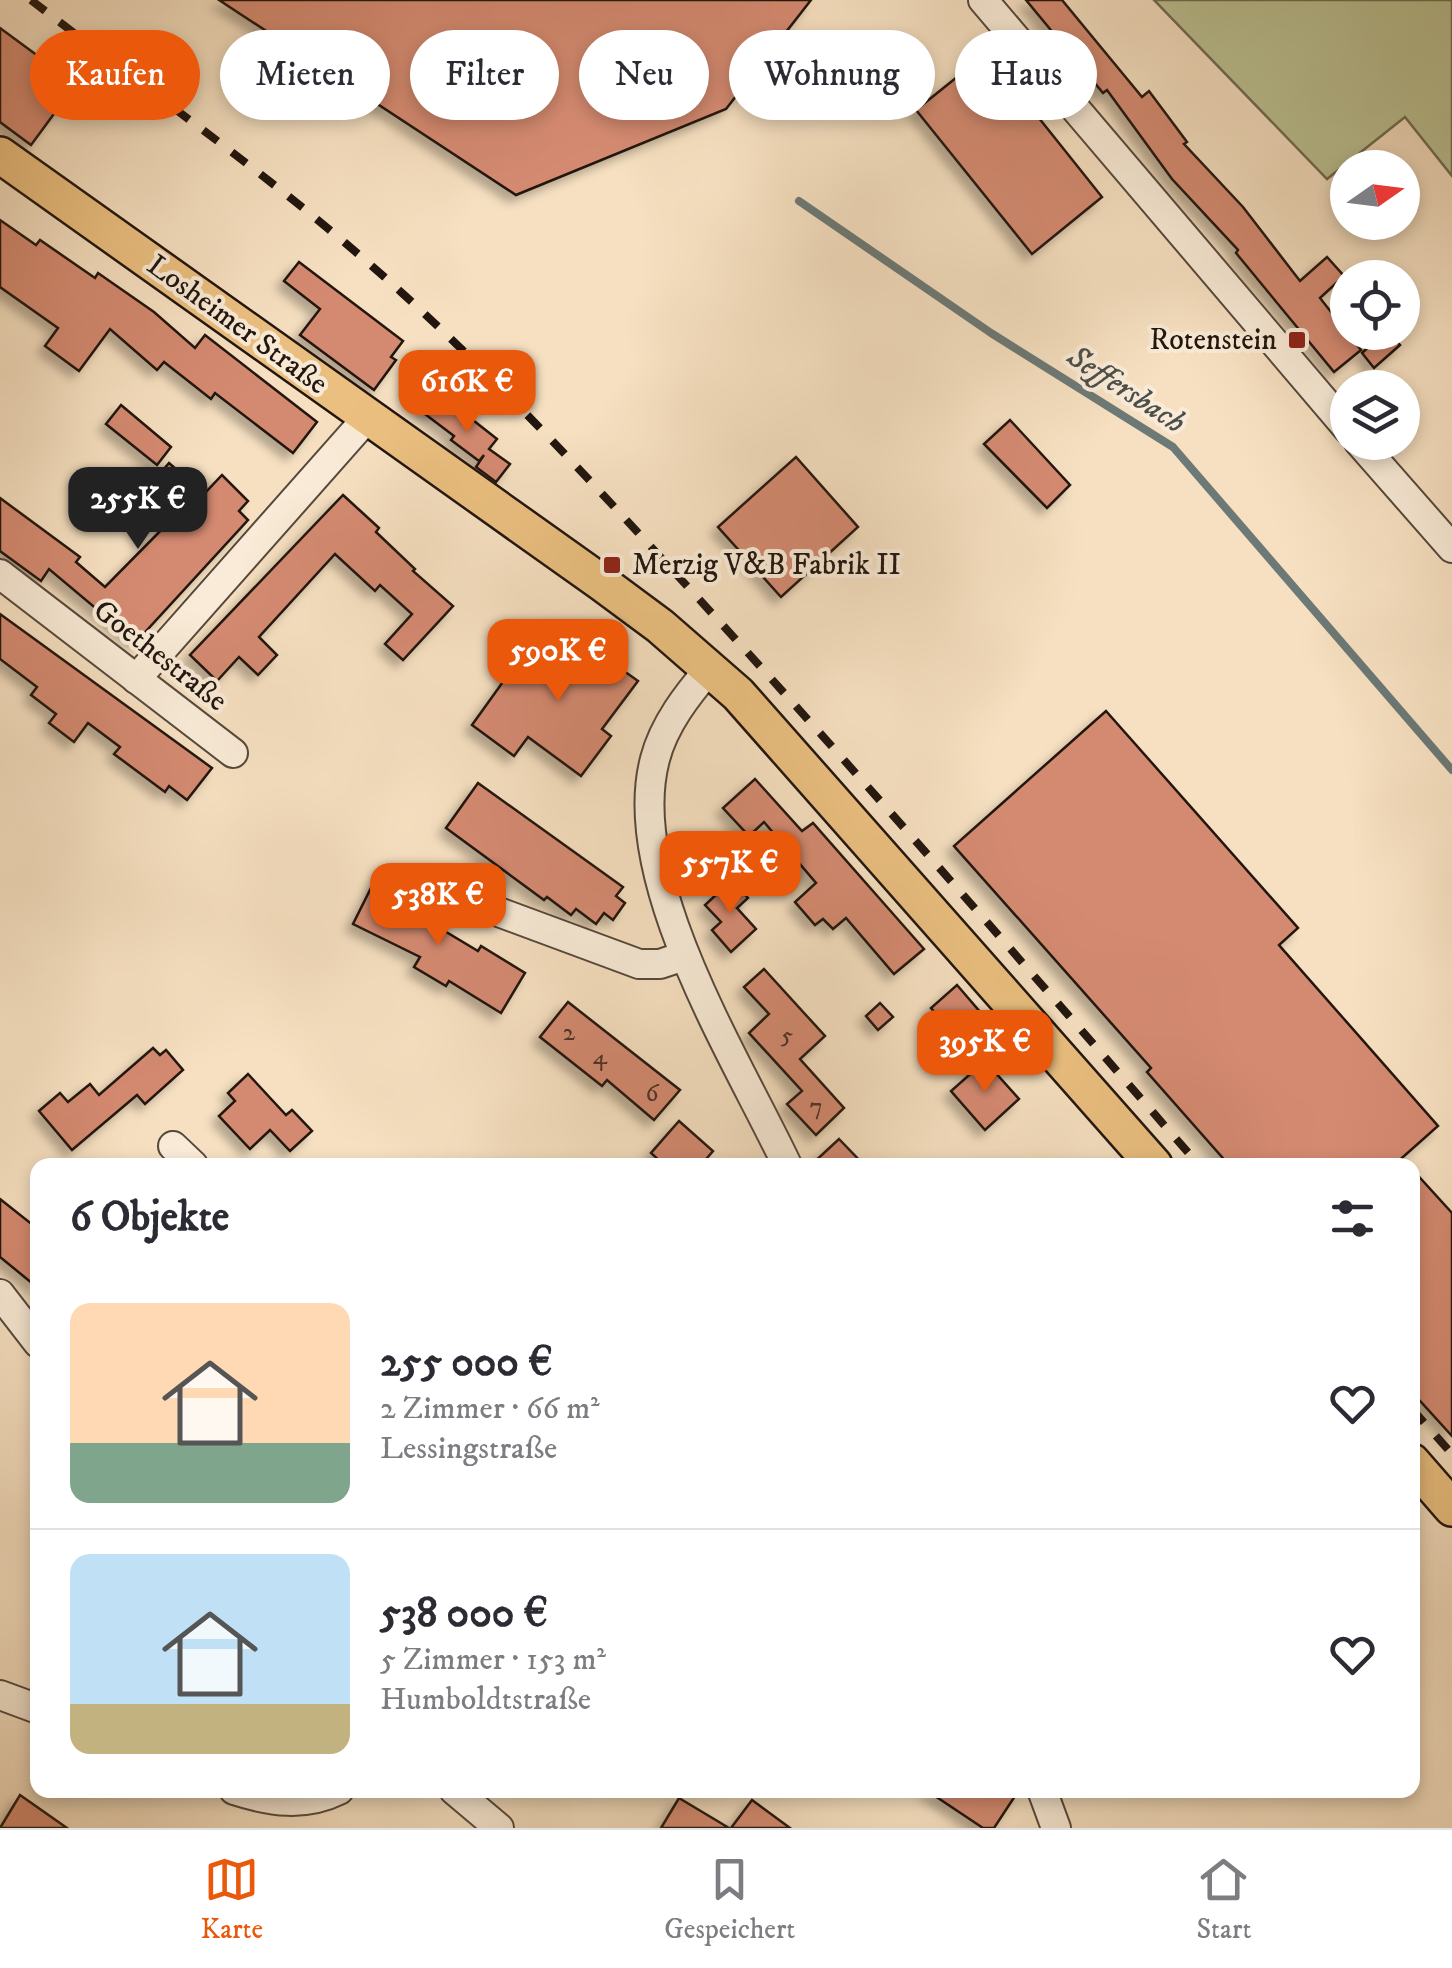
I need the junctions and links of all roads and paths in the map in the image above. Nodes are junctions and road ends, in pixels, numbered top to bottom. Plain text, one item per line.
1 (984, 0) edge
2 (0, 154) edge
3 (1330, 408) edge
4 (367, 418) junction
5 (1375, 460) edge
6 (1452, 548) edge
7 (0, 574) edge
8 (710, 668) junction
9 (136, 678) junction
10 (233, 753) dead end
11 (439, 890) dead end
12 (684, 956) junction
13 (784, 1158) edge
14 (1148, 1158) edge
15 (0, 1294) edge
16 (30, 1333) edge
17 (1420, 1471) edge
18 (1452, 1508) edge
19 (0, 1695) edge
20 (30, 1705) edge
21 (271, 1798) edge
22 (322, 1798) edge
23 (464, 1798) edge
24 (1045, 1798) edge
25 (500, 1828) edge
26 (1056, 1828) edge

1 - 3 street
2 - 4 main road, Losheimer Straße
4 - 8 main road, Losheimer Straße
4 - 9 street
5 - 6 street
7 - 9 street, Goethestraße
8 - 12 street
8 - 14 main road, Losheimer Straße
9 - 10 street, Goethestraße
11 - 12 street
12 - 13 street
15 - 16 street
17 - 18 main road
19 - 20 street
21 - 22 street
23 - 25 street
24 - 26 street

